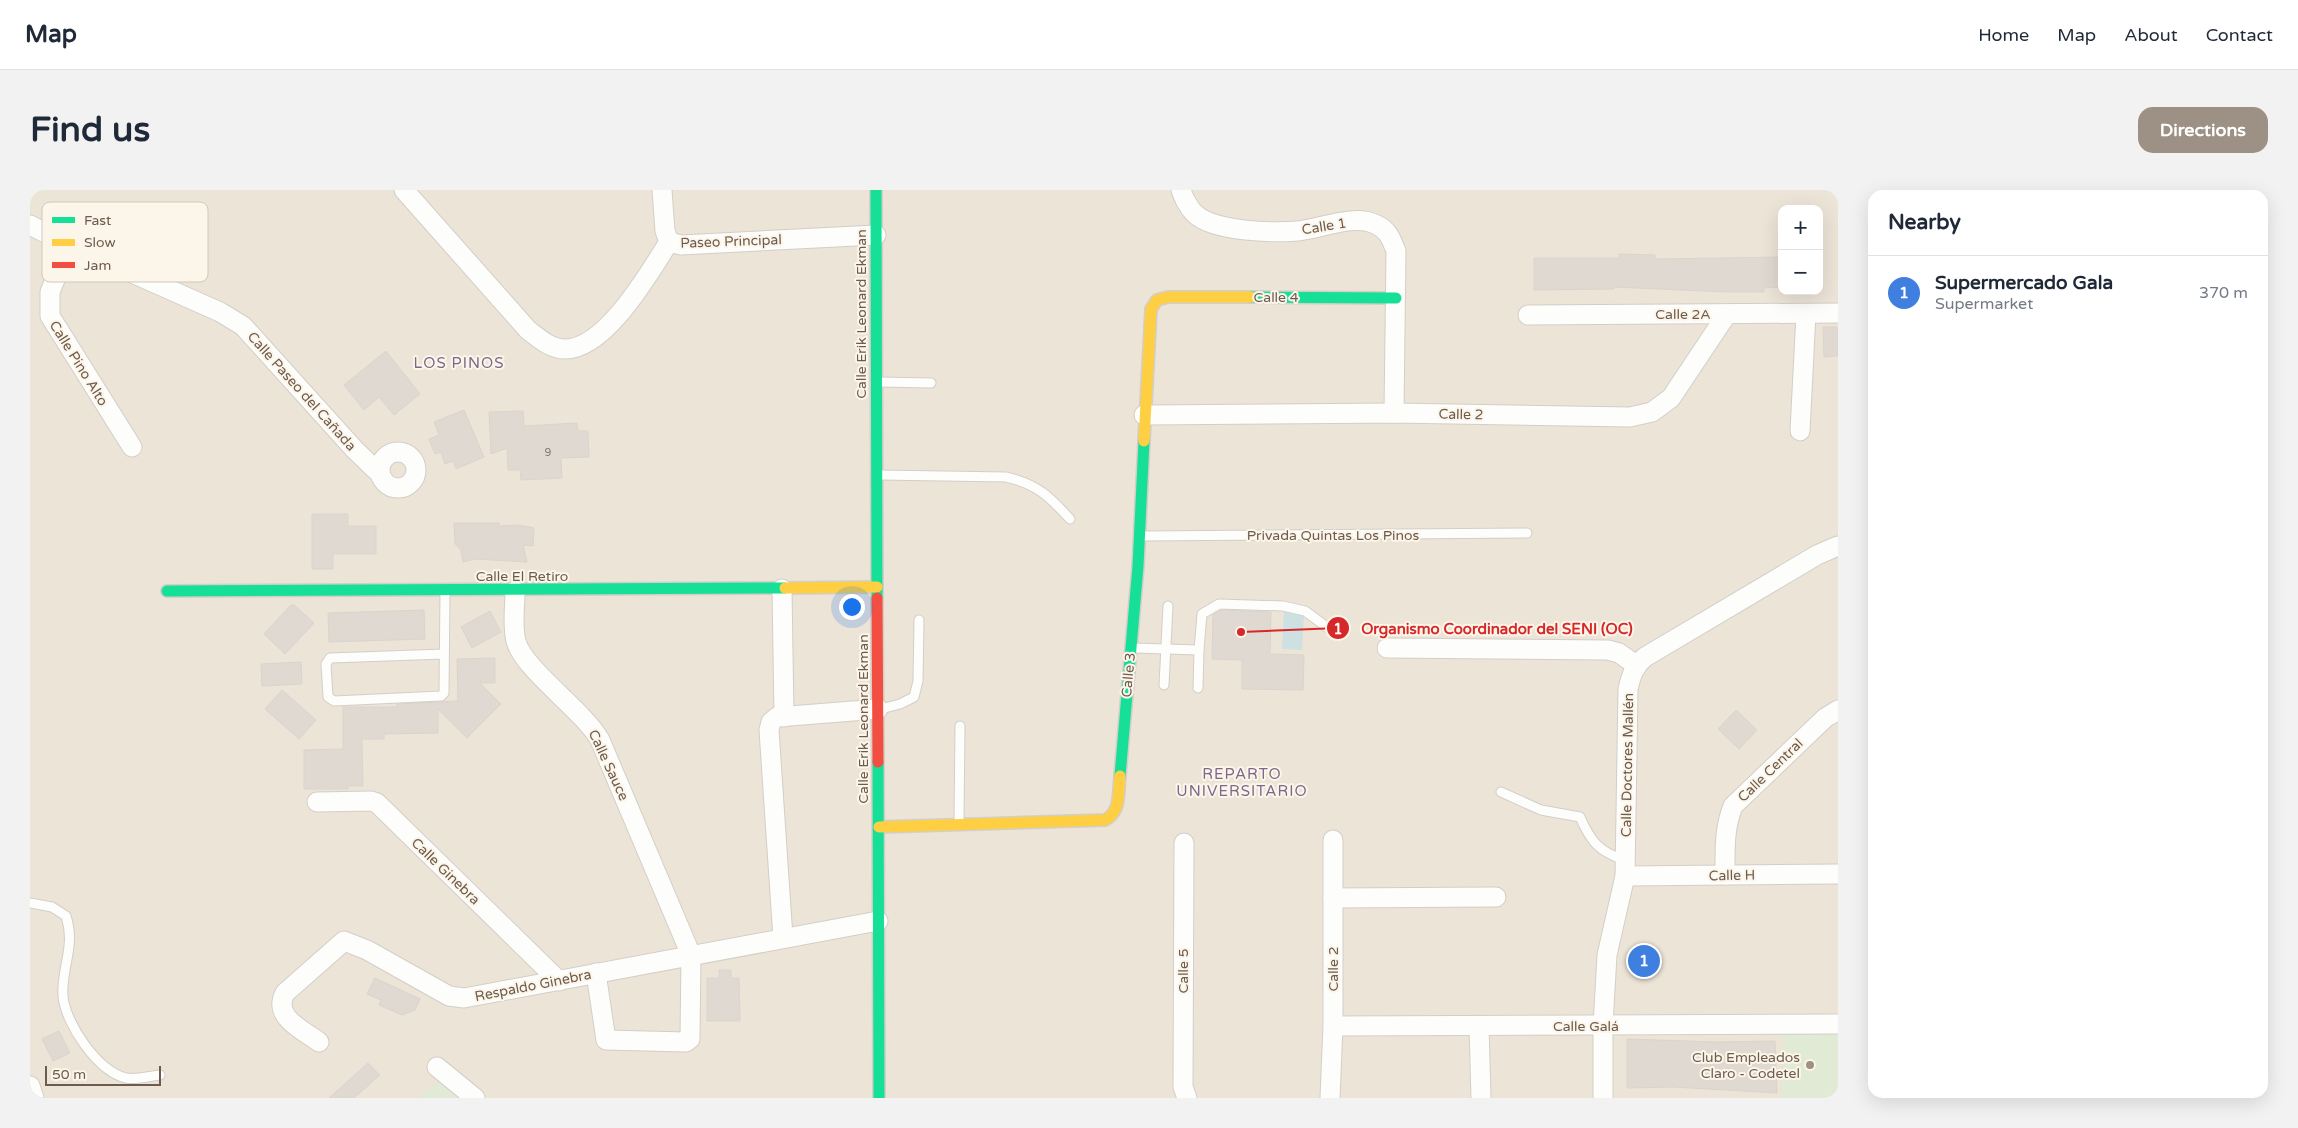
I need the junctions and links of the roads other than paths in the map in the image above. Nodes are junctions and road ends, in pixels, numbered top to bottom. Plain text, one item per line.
1 (404, 190) edge
2 (662, 190) edge
3 (876, 190) edge
4 (1181, 190) edge
5 (30, 225) edge
6 (42, 231) edge
7 (876, 235) junction
8 (669, 242) junction
9 (54, 282) edge
10 (152, 282) edge
11 (1396, 298) junction
12 (1157, 300) joint
13 (1727, 314) junction
14 (1806, 314) junction
15 (1838, 314) edge
16 (1528, 315) dead end
17 (876, 382) junction
18 (931, 383) dead end
19 (1394, 413) junction
20 (1144, 416) junction
21 (1800, 432) dead end
22 (132, 448) dead end
23 (380, 474) dead end
24 (877, 475) junction
25 (1070, 519) dead end
26 (1527, 533) dead end
27 (1139, 536) junction
28 (1838, 546) edge
29 (782, 588) junction
30 (877, 588) junction
31 (167, 591) dead end
32 (445, 591) junction
33 (515, 591) junction
34 (1168, 606) dead end
35 (919, 620) dead end
36 (1331, 630) dead end
37 (1131, 648) junction
38 (1387, 648) dead end
39 (1166, 650) junction
40 (1199, 650) junction
41 (444, 654) junction
42 (1636, 665) junction
43 (1164, 685) dead end
44 (1198, 688) dead end
45 (878, 709) junction
46 (1838, 710) edge
47 (778, 719) junction
48 (960, 726) dead end
49 (1501, 792) dead end
50 (317, 802) dead end
51 (959, 824) junction
52 (879, 827) junction
53 (1333, 840) dead end
54 (1184, 843) dead end
55 (1625, 868) junction
56 (1838, 874) edge
57 (1725, 875) junction
58 (1496, 897) dead end
59 (1333, 898) junction
60 (30, 903) edge
61 (878, 921) junction
62 (783, 938) junction
63 (691, 956) junction
64 (596, 973) junction
65 (559, 980) junction
66 (1838, 1024) edge
67 (1333, 1026) junction
68 (1478, 1026) junction
69 (1603, 1026) junction
70 (319, 1042) dead end
71 (437, 1067) dead end
72 (160, 1075) dead end
73 (30, 1086) edge
74 (34, 1098) edge
75 (475, 1098) edge
76 (879, 1098) edge
77 (1187, 1098) edge
78 (1331, 1098) edge
79 (1481, 1098) edge
80 (1603, 1098) edge

1 - 8 street, Paseo Principal
2 - 8 street
3 - 7 street, Calle Erik Leonard Ekman
4 - 11 street, Calle 1
5 - 6 street, Calle Paseo del Cañada
7 - 8 street, Paseo Principal
7 - 17 street, Calle Erik Leonard Ekman
9 - 22 street, Calle Pino Alto
10 - 23 street, Calle Paseo del Cañada
11 - 12 street, Calle 4
11 - 19 street, Calle 1
12 - 20 street, Calle 3
13 - 14 street, Calle 2A
13 - 16 street, Calle 2A
13 - 19 street, Calle 2
14 - 15 street, Calle 2A
14 - 21 street
17 - 18 lane
17 - 24 street, Calle Erik Leonard Ekman
19 - 20 street, Calle 2
20 - 27 street, Calle 3
24 - 25 lane
24 - 30 street, Calle Erik Leonard Ekman
26 - 27 lane, Privada Quintas Los Pinos
27 - 37 street, Calle 3
28 - 42 street
29 - 30 street, Calle El Retiro
29 - 33 street, Calle El Retiro
29 - 47 street
30 - 45 street, Calle Erik Leonard Ekman
31 - 32 street, Calle El Retiro
32 - 33 street, Calle El Retiro
32 - 41 lane
33 - 63 street, Calle Sauce
34 - 39 lane
35 - 45 lane
36 - 40 lane
37 - 39 lane
37 - 51 street, Calle 3
38 - 42 street
39 - 40 lane
39 - 43 lane
40 - 44 lane
41 - 41 lane
42 - 55 street, Calle Doctores Mallén
45 - 47 street
45 - 52 street, Calle Erik Leonard Ekman
46 - 57 street, Calle Central
47 - 62 street
48 - 51 lane
49 - 55 lane
50 - 65 street, Calle Ginebra
51 - 52 street, Calle 3
52 - 61 street, Calle Erik Leonard Ekman
53 - 59 street, Calle 2
54 - 77 street, Calle 5
55 - 57 street, Calle H
55 - 69 street, Calle Doctores Mallén
56 - 57 street, Calle H
58 - 59 street
59 - 67 street, Calle 2
60 - 72 lane
61 - 62 street, Respaldo Ginebra
61 - 76 street, Calle Erik Leonard Ekman
62 - 63 street, Respaldo Ginebra
63 - 64 street, Respaldo Ginebra
63 - 64 street
64 - 65 street, Respaldo Ginebra
65 - 70 street, Respaldo Ginebra
66 - 69 street, Calle Galá
67 - 68 street, Calle Galá
67 - 78 street, Calle 2
68 - 69 street, Calle Galá
68 - 79 street
69 - 80 street, Calle Doctores Mallén
71 - 75 street
73 - 74 street

